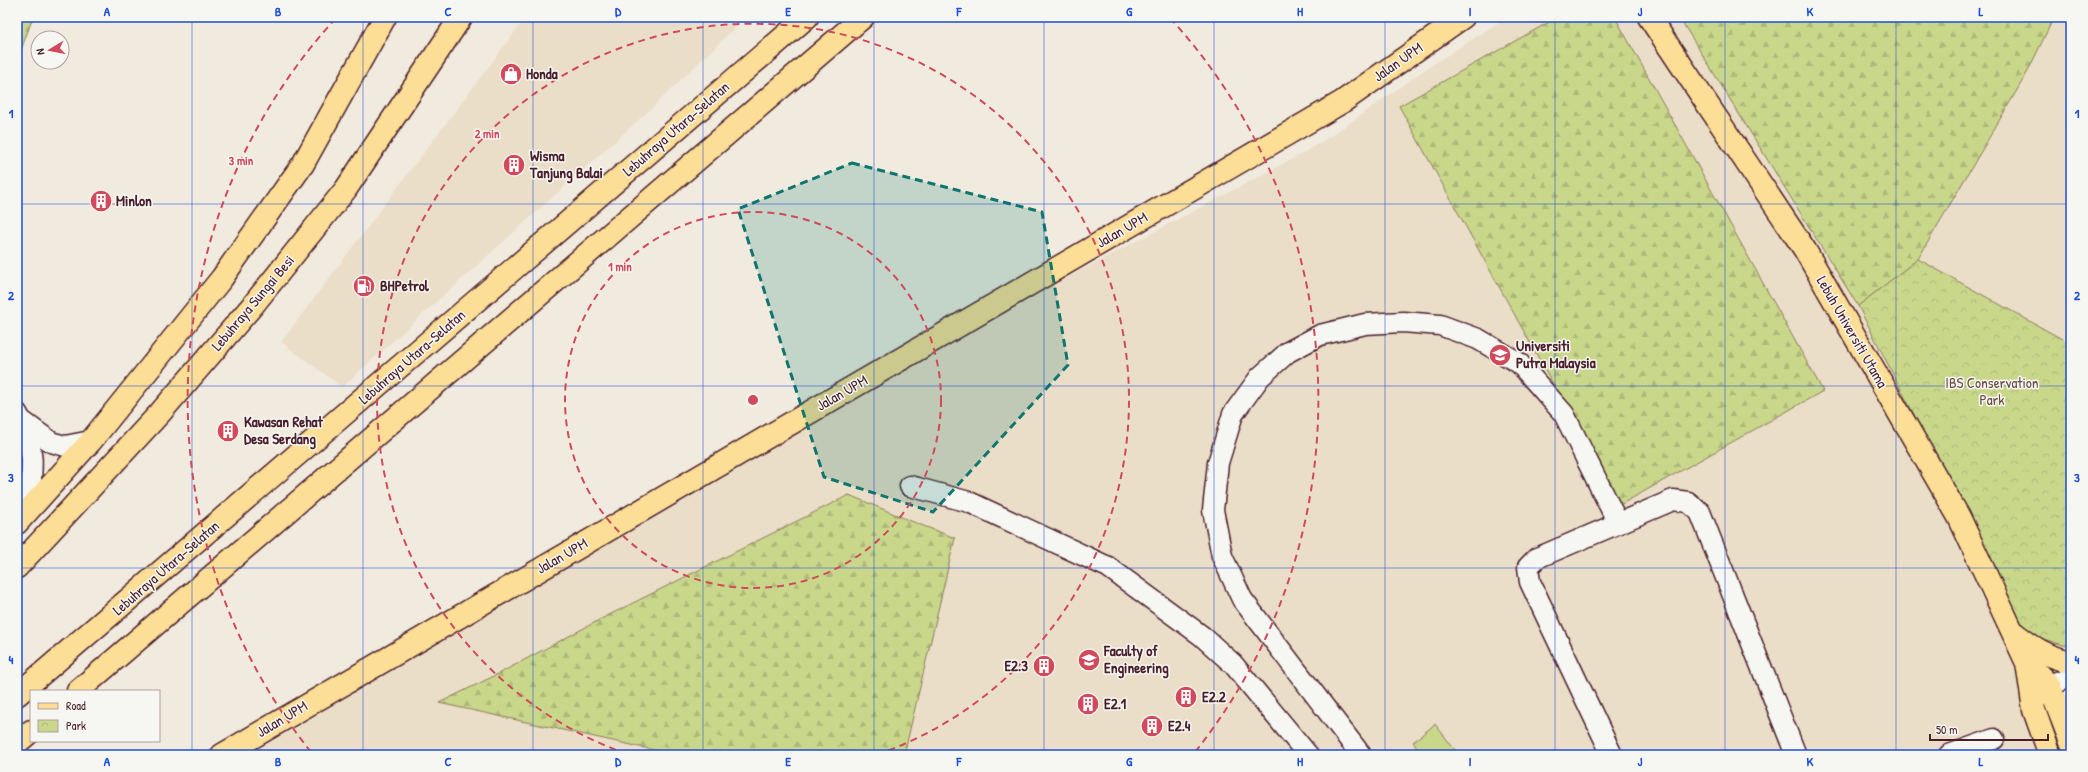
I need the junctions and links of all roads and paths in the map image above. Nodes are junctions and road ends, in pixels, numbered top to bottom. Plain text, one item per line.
1 (385, 17) edge
2 (461, 17) edge
3 (807, 17) edge
4 (863, 17) edge
5 (1649, 17) edge
6 (1459, 19) edge
7 (19, 417) edge
8 (91, 441) junction
9 (910, 486) dead end
10 (22, 518) edge
11 (1618, 524) junction
12 (17, 567) edge
13 (2014, 632) junction
14 (2071, 662) edge
15 (2027, 664) junction
16 (2071, 677) edge
17 (2049, 685) junction
18 (79, 690) edge
19 (17, 695) edge
20 (2066, 707) edge
21 (2034, 710) junction
22 (30, 732) edge
23 (1994, 739) dead end
24 (2071, 742) edge
25 (17, 743) edge
26 (222, 755) edge
27 (1308, 755) edge
28 (1361, 755) edge
29 (1612, 755) edge
30 (1796, 755) edge
31 (1948, 755) edge
32 (2050, 755) edge

1 - 8 main road
2 - 12 main road, Lebuhraya Sungai Besi
3 - 19 main road, Lebuhraya Utara–Selatan
4 - 18 main road
5 - 13 main road, Lebuh Universiti Utama
6 - 26 main road, Jalan UPM
7 - 8 street
7 - 10 street
8 - 10 main road
9 - 27 street
11 - 28 street
11 - 29 street
11 - 30 street
13 - 14 main road
13 - 15 main road, Lebuh Universiti Utama
15 - 17 main road, Lebuh Universiti Utama
15 - 21 main road, Lebuh Universiti Utama
16 - 17 street
17 - 20 main road, Lebuh Universiti Utama
17 - 21 street
20 - 24 main road, Lebuh Universiti Utama
21 - 32 main road, Lebuh Universiti Utama
22 - 25 main road
23 - 31 street

